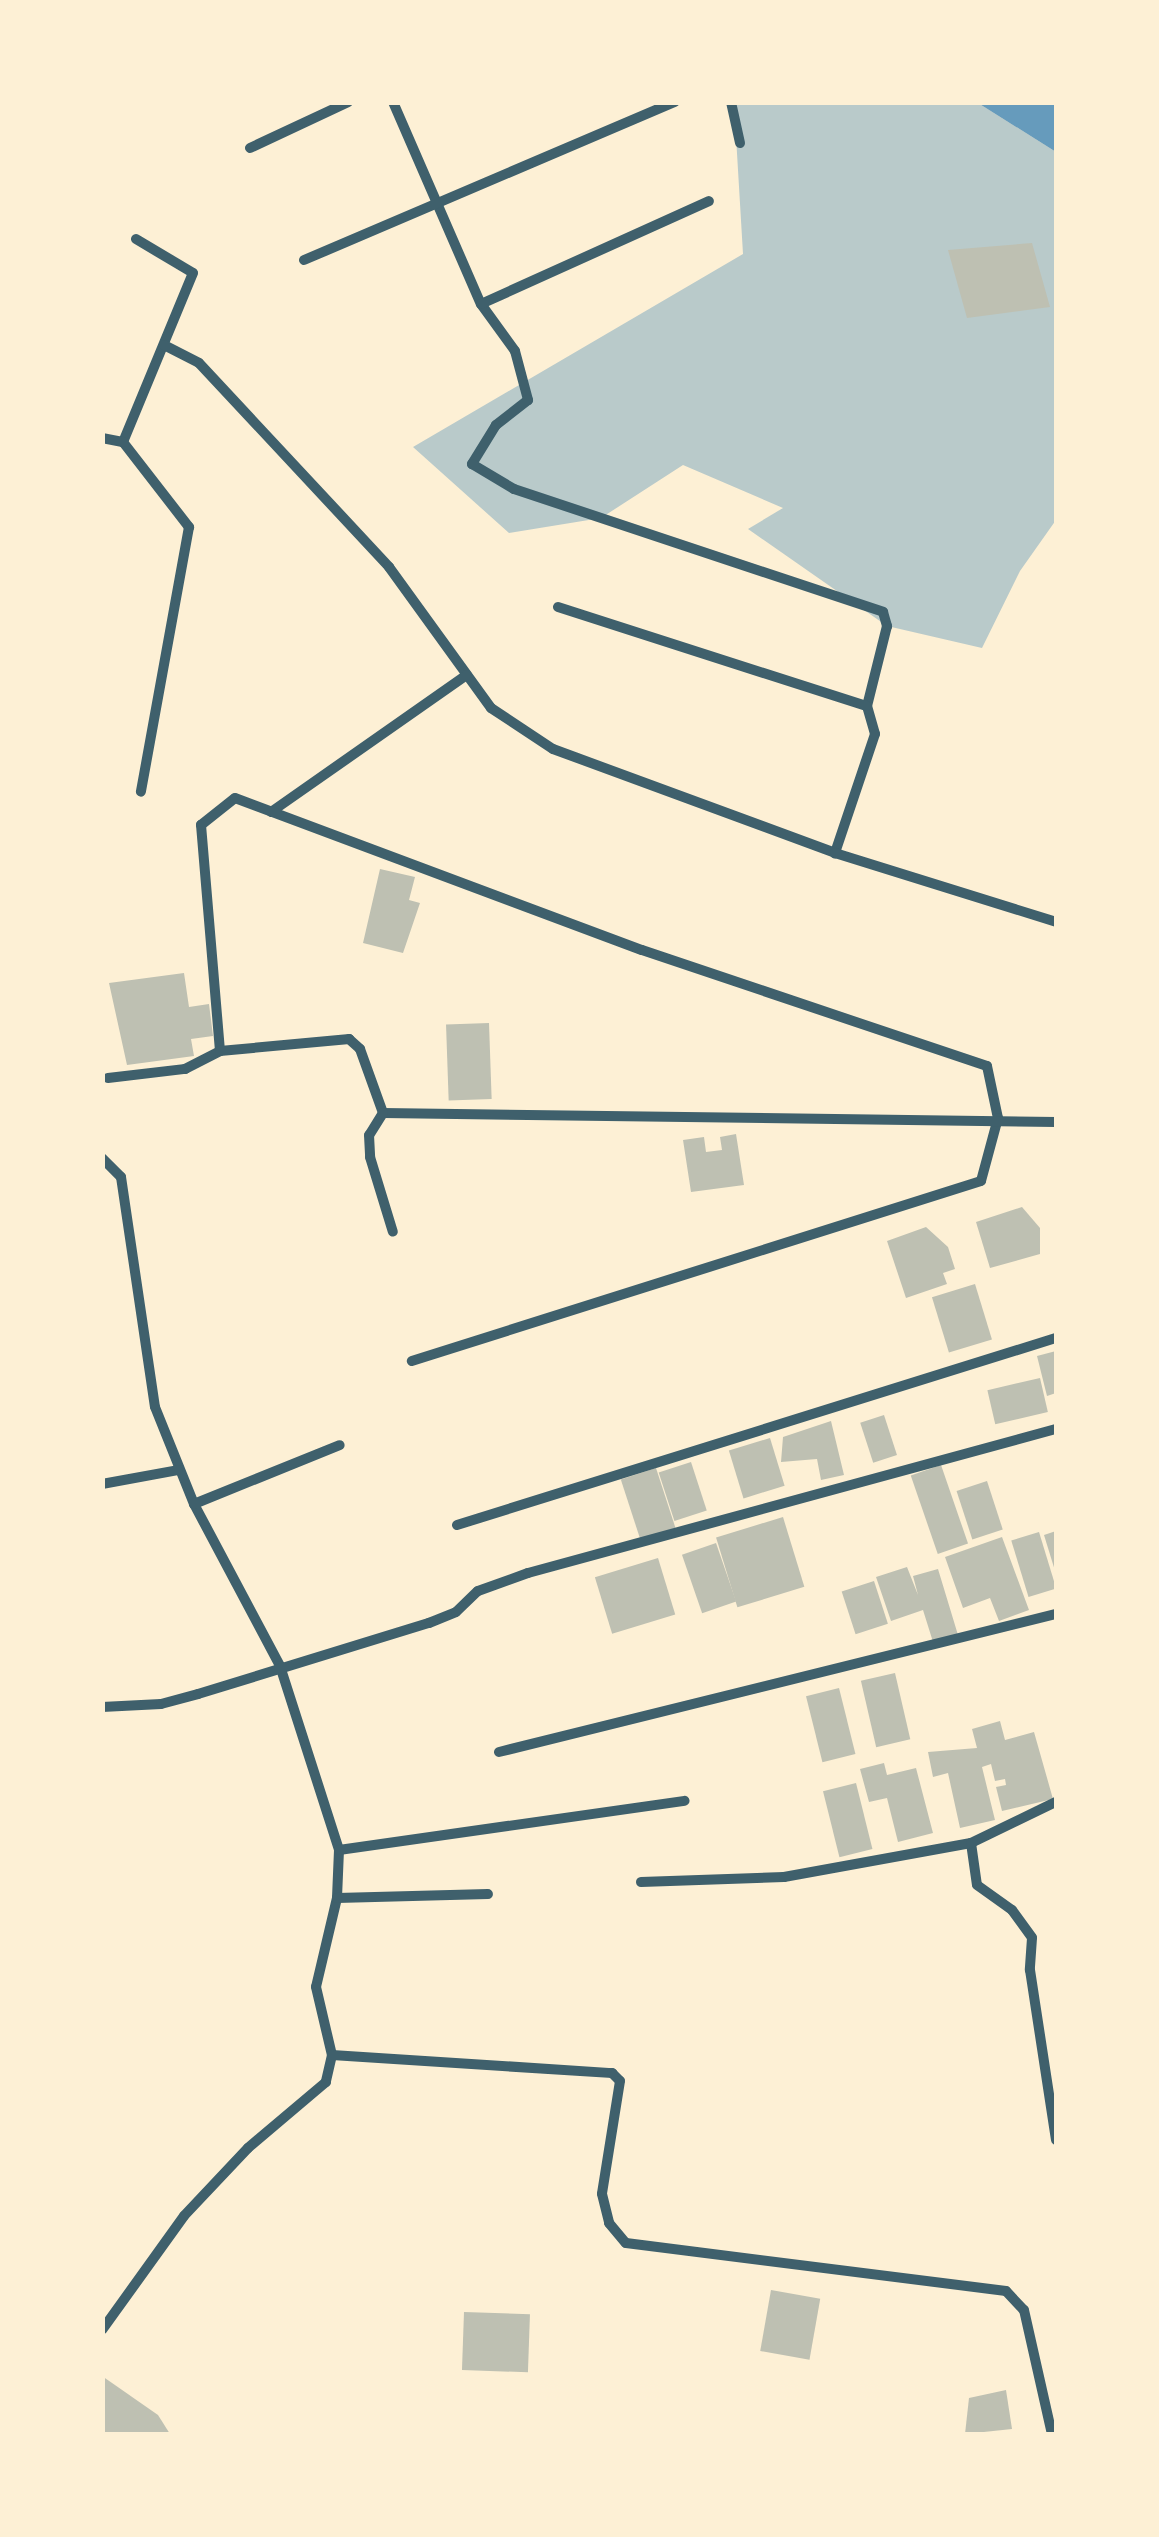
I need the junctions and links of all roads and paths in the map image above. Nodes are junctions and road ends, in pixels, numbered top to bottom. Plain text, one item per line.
1 (348, 102) edge
2 (393, 102) edge
3 (674, 102) edge
4 (732, 102) edge
5 (740, 144) dead end
6 (250, 148) dead end
7 (435, 201) junction
8 (709, 202) dead end
9 (136, 239) dead end
10 (304, 260) dead end
11 (481, 304) junction
12 (164, 346) junction
13 (102, 438) edge
14 (122, 442) junction
15 (558, 607) dead end
16 (468, 675) junction
17 (867, 706) junction
18 (141, 792) dead end
19 (271, 812) junction
20 (836, 854) junction
21 (1056, 922) edge
22 (220, 1052) junction
23 (108, 1078) dead end
24 (383, 1113) junction
25 (998, 1118) junction
26 (1056, 1122) edge
27 (102, 1158) edge
28 (393, 1232) dead end
29 (1056, 1338) edge
30 (412, 1361) dead end
31 (1056, 1429) edge
32 (340, 1444) dead end
33 (178, 1470) junction
34 (102, 1484) edge
35 (194, 1504) junction
36 (457, 1525) dead end
37 (1056, 1614) edge
38 (280, 1666) junction
39 (102, 1707) edge
40 (499, 1752) dead end
41 (685, 1802) dead end
42 (1056, 1802) edge
43 (971, 1843) junction
44 (339, 1850) junction
45 (641, 1882) dead end
46 (488, 1894) dead end
47 (336, 1898) junction
48 (332, 2055) junction
49 (1056, 2140) edge
50 (102, 2330) edge
51 (1052, 2434) edge

1 - 6 street
2 - 7 street
3 - 7 street
4 - 5 street
7 - 10 street
7 - 11 street
8 - 11 street
9 - 12 street
11 - 17 street
12 - 14 street
12 - 16 street
13 - 14 street
14 - 18 street
15 - 17 street
16 - 19 street
16 - 20 street
17 - 20 street
19 - 22 street
19 - 25 street
20 - 21 street
22 - 23 street
22 - 24 street
24 - 25 street
24 - 28 street
25 - 26 street
25 - 30 street
27 - 33 street
29 - 36 street
31 - 38 street
32 - 35 street
33 - 34 street
33 - 35 street
35 - 38 street
37 - 40 street
38 - 39 street
38 - 44 street
41 - 44 street
42 - 43 street
43 - 45 street
43 - 49 street
44 - 47 street
46 - 47 street
47 - 48 street
48 - 50 street
48 - 51 street

